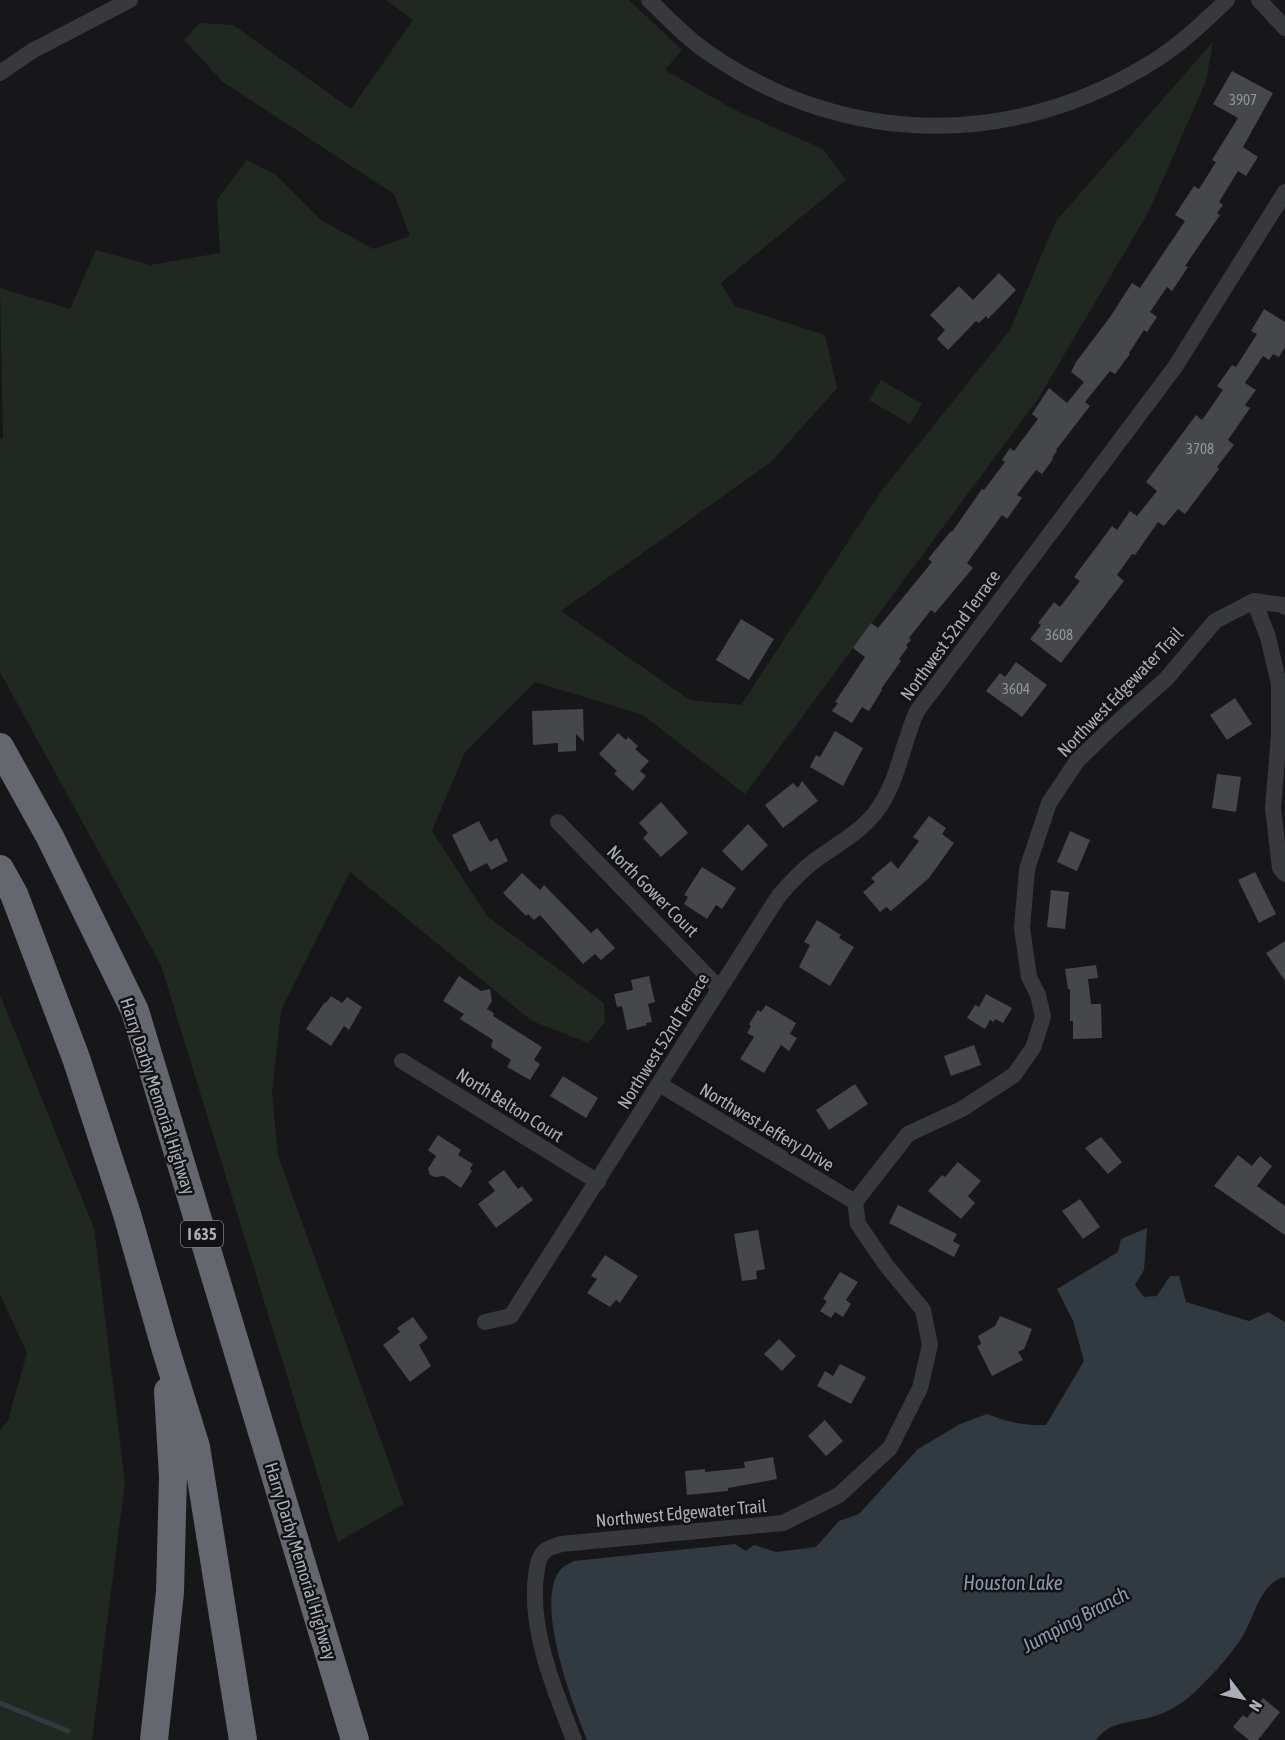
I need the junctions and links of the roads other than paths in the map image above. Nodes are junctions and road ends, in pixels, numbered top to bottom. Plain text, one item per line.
1 (130, 0) edge
2 (649, 0) edge
3 (1227, 0) edge
4 (1259, 0) edge
5 (1285, 27) edge
6 (0, 73) edge
7 (1285, 192) edge
8 (1254, 601) junction
9 (1285, 607) edge
10 (0, 747) edge
11 (558, 822) dead end
12 (0, 869) edge
13 (1285, 874) edge
14 (719, 988) junction
15 (402, 1061) dead end
16 (658, 1084) junction
17 (598, 1182) junction
18 (855, 1202) junction
19 (485, 1322) dead end
20 (165, 1347) junction
21 (154, 1740) edge
22 (243, 1740) edge
23 (355, 1740) edge
24 (574, 1740) edge

1 - 6 street
2 - 3 street
4 - 5 street
7 - 14 street, Northwest 52nd Terrace
8 - 9 street
8 - 13 street
8 - 18 street, Northwest Edgewater Trail
10 - 23 highway, Harry Darby Memorial Highway / I 635
11 - 14 street, North Gower Court
12 - 20 highway
14 - 16 street, Northwest 52nd Terrace
15 - 17 street, North Belton Court
16 - 17 street, Northwest 52nd Terrace
16 - 18 street, Northwest Jeffery Drive
17 - 19 street, Northwest 52nd Terrace
18 - 24 street, Northwest Edgewater Trail
20 - 21 highway
20 - 22 highway

